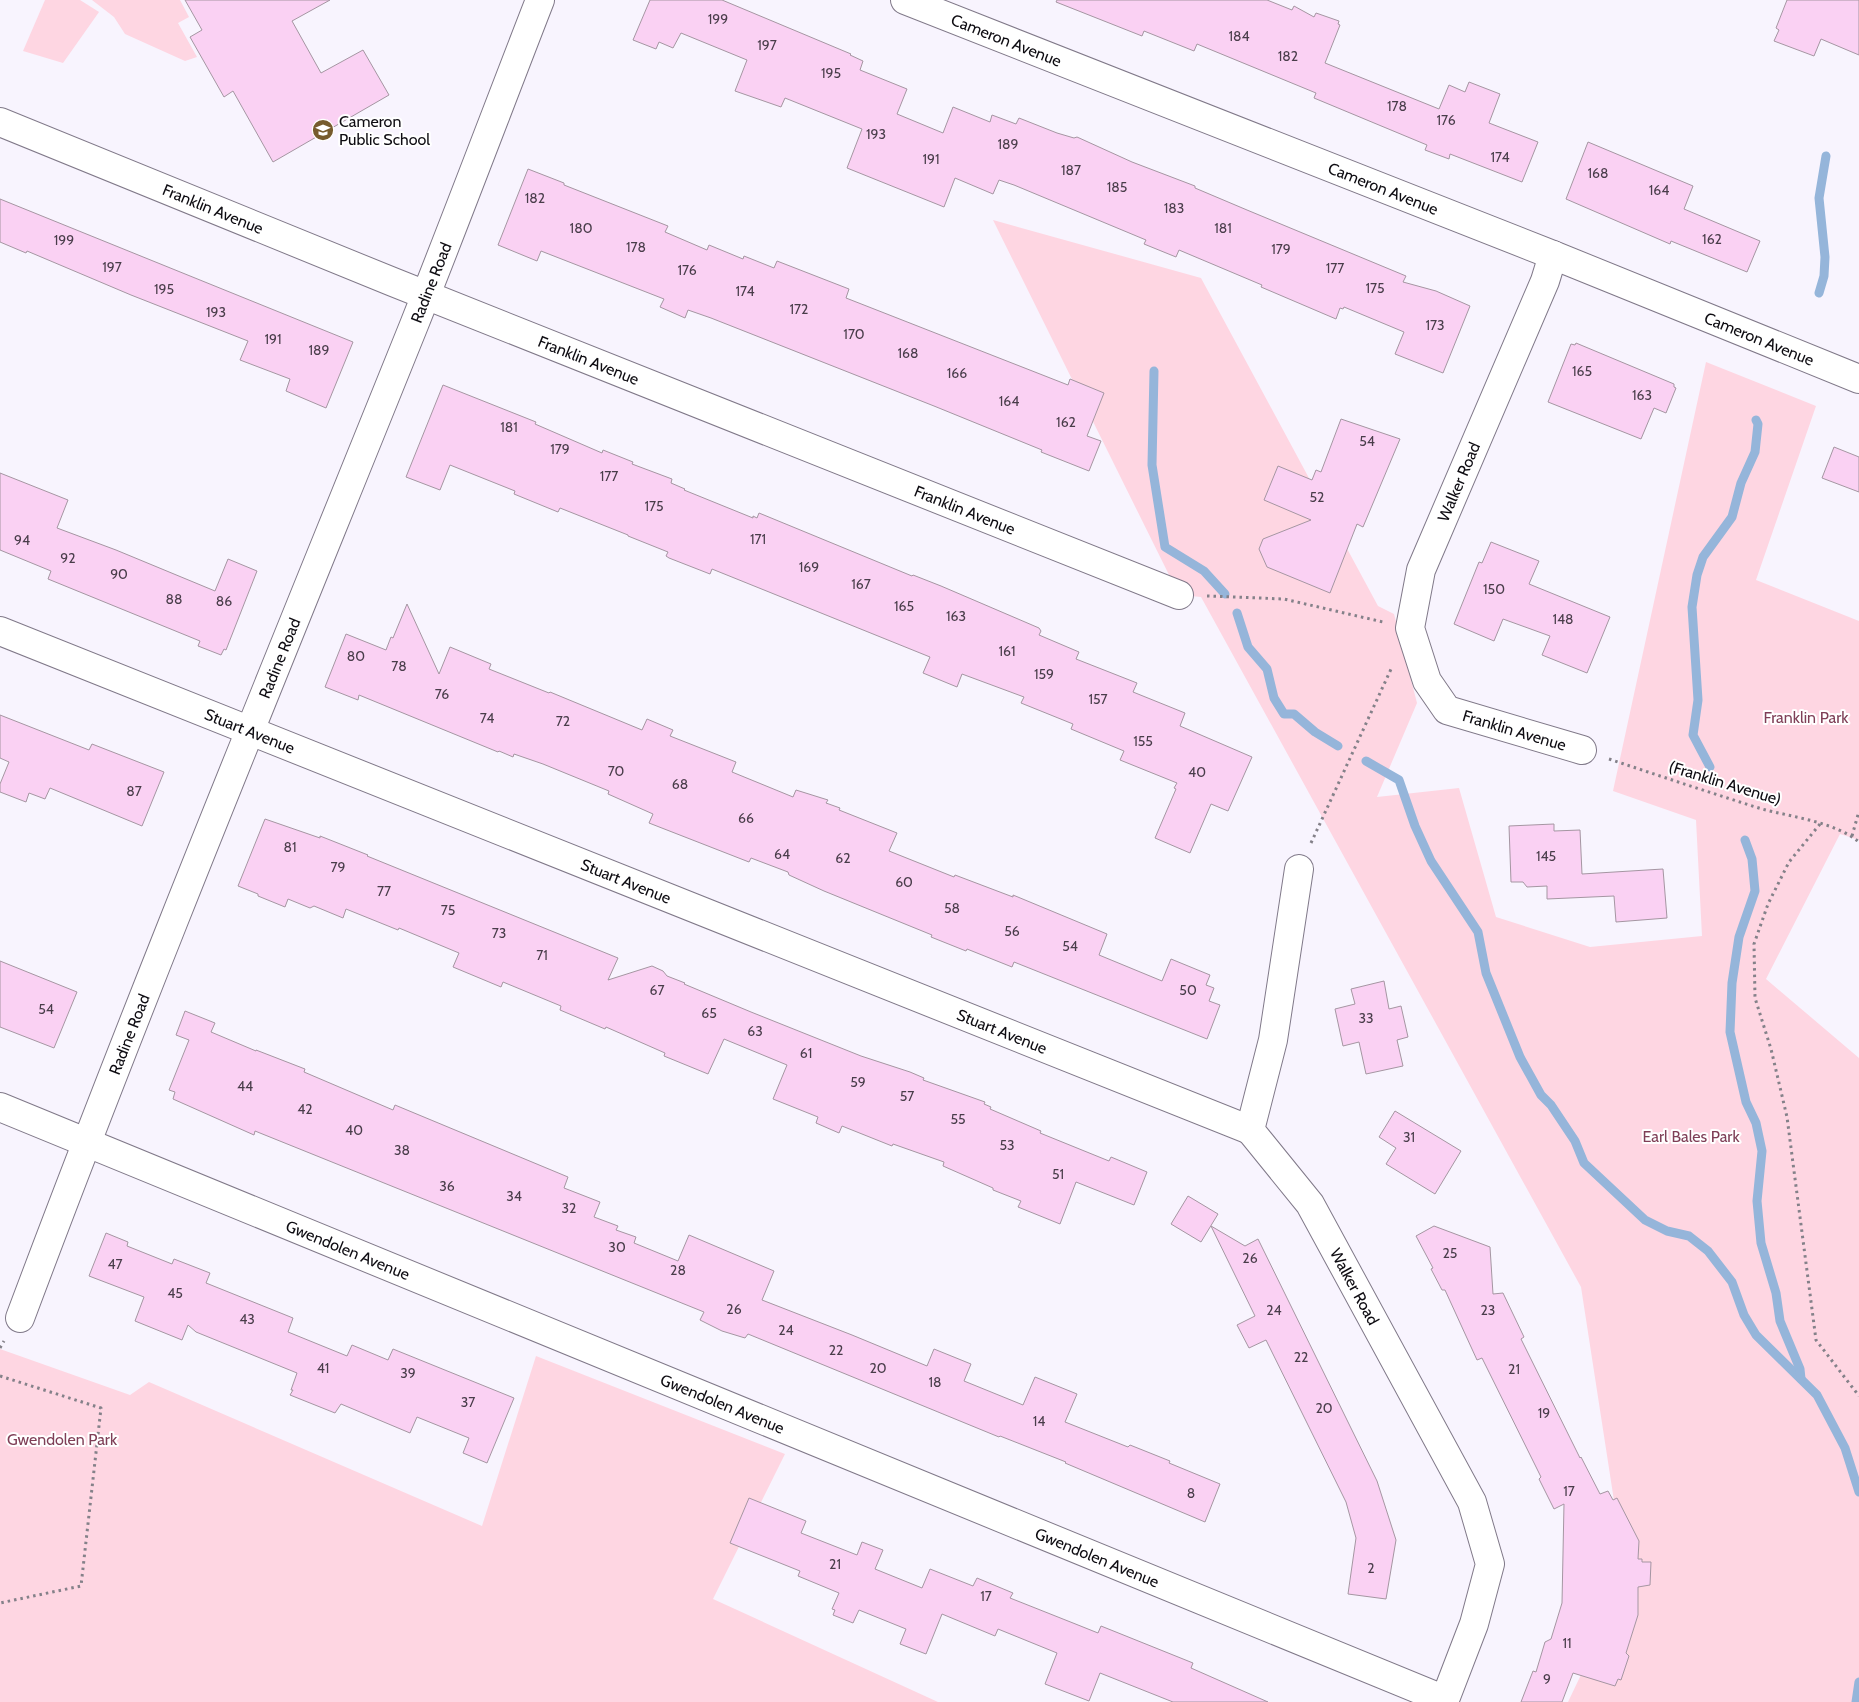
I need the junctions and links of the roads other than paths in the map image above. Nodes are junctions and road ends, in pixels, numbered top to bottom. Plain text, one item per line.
1 (540, 0) edge
2 (905, 0) edge
3 (0, 122) edge
4 (1553, 255) junction
5 (426, 295) junction
6 (1859, 379) edge
7 (1179, 596) road end
8 (0, 631) edge
9 (1448, 710) joint
10 (250, 730) junction
11 (1582, 750) road end
12 (1299, 868) road end
13 (0, 1106) edge
14 (1250, 1130) junction
15 (86, 1141) junction
16 (20, 1318) dead end
17 (1444, 1701) edge

1 - 5 street, Radine Road
2 - 4 street, Cameron Avenue
3 - 5 street, Franklin Avenue
4 - 6 street, Cameron Avenue
4 - 9 street, Walker Road
5 - 7 street, Franklin Avenue
5 - 10 street, Radine Road
8 - 10 street, Stuart Avenue
9 - 11 street, Franklin Avenue
10 - 14 street, Stuart Avenue
10 - 15 street, Radine Road
12 - 14 street
13 - 15 street, Gwendolen Avenue
14 - 17 street, Walker Road
15 - 16 street, Radine Road
15 - 17 street, Gwendolen Avenue

